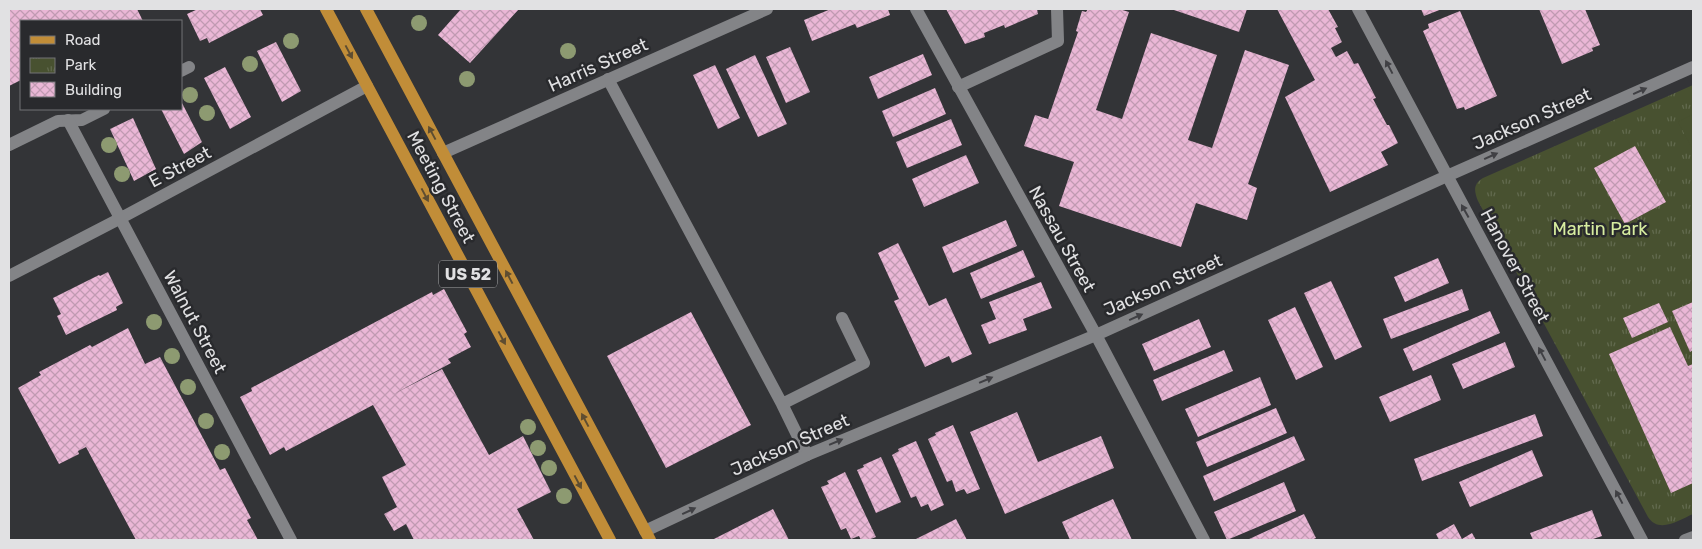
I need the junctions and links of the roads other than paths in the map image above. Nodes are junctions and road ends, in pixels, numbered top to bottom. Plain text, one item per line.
1 (326, 9) edge
2 (366, 9) edge
3 (767, 9) edge
4 (916, 9) edge
5 (1057, 9) edge
6 (1358, 9) edge
7 (1693, 67) edge
8 (608, 79) junction
9 (367, 86) junction
10 (958, 88) junction
11 (102, 110) edge
12 (68, 120) junction
13 (9, 145) edge
14 (443, 153) junction
15 (1447, 176) junction
16 (120, 218) junction
17 (9, 276) edge
18 (842, 318) dead end
19 (1096, 335) junction
20 (782, 404) junction
21 (807, 455) junction
22 (647, 536) edge
23 (1693, 537) edge
24 (291, 540) edge
25 (610, 540) edge
26 (1204, 540) edge
27 (1642, 540) edge
28 (1685, 540) edge

1 -> 9 main road, Meeting Street / US 52
14 -> 2 main road, Meeting Street / US 52
3 - 8 street, Harris Street
4 - 10 street, Nassau Street
5 - 10 street
15 -> 6 street, Hanover Street
15 -> 7 street, Jackson Street
8 - 14 street, Harris Street
8 - 20 street
9 - 16 street, E Street
9 -> 25 main road, Meeting Street / US 52
10 - 19 street, Nassau Street
11 - 12 street
12 - 13 street
12 - 16 street, Walnut Street
22 -> 14 main road, Meeting Street / US 52
19 -> 15 street, Jackson Street
27 -> 15 street, Hanover Street
16 - 17 street, E Street
16 - 24 street, Walnut Street
18 - 20 street
21 -> 19 street, Jackson Street
19 - 26 street, Nassau Street
20 - 21 street
22 -> 21 street, Jackson Street
23 - 28 street

